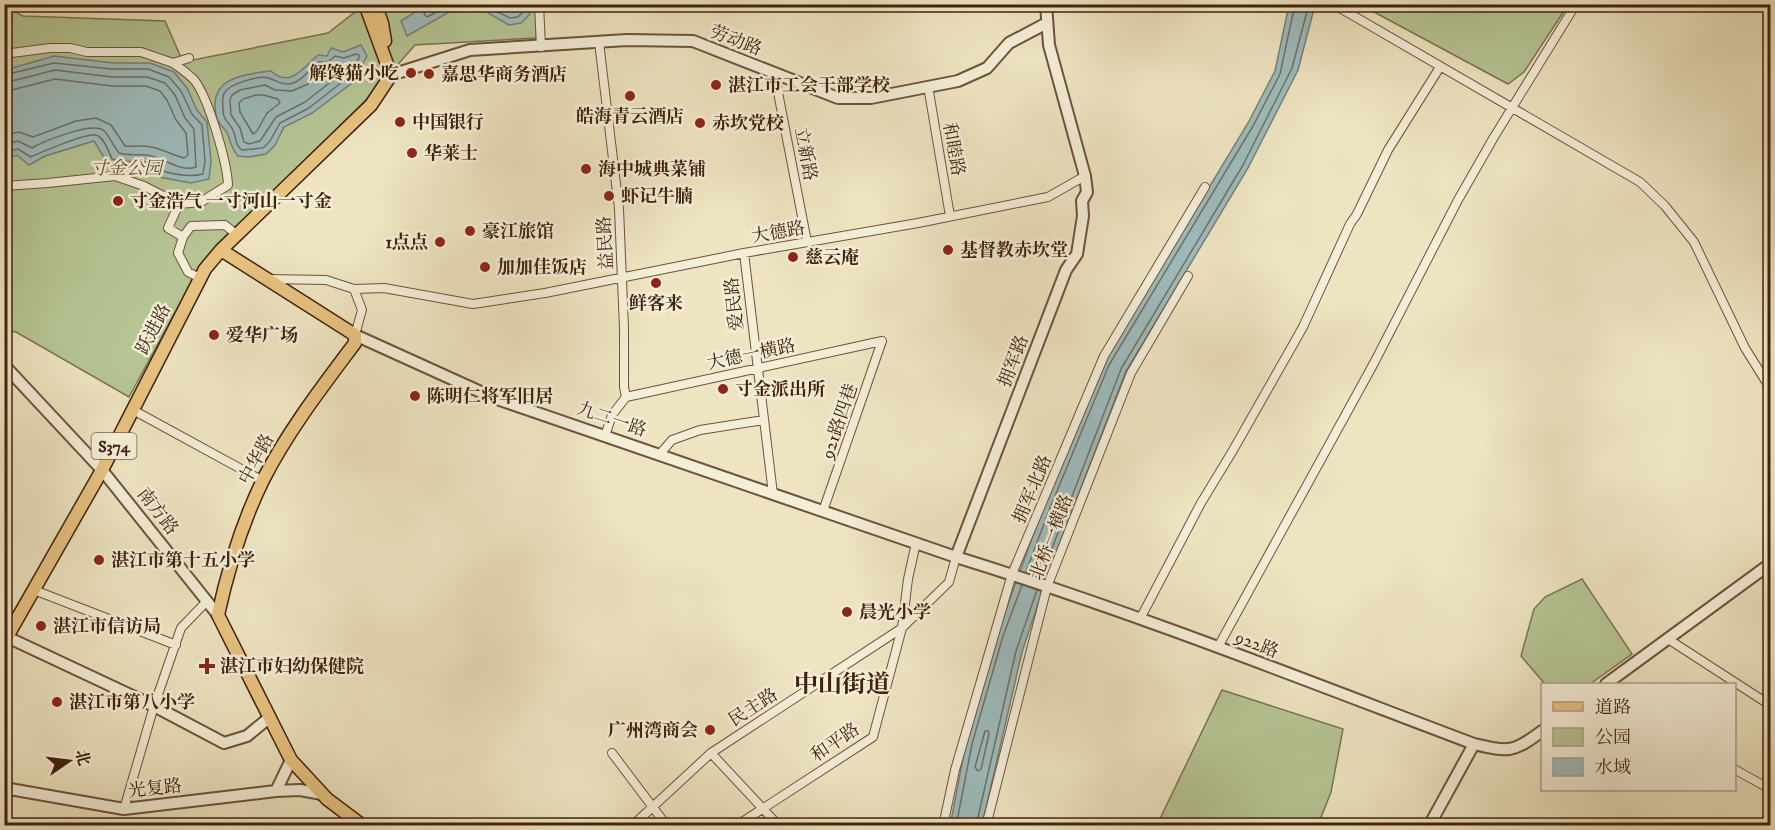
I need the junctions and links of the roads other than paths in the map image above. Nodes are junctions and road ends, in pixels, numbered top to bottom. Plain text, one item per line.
1 (365, 4) edge
2 (375, 4) edge
3 (539, 4) edge
4 (1047, 4) edge
5 (1333, 4) edge
6 (1575, 4) edge
7 (1047, 23) junction
8 (599, 42) junction
9 (541, 47) junction
10 (4, 54) edge
11 (189, 58) dead end
12 (173, 63) junction
13 (1440, 67) junction
14 (774, 72) junction
15 (391, 75) junction
16 (928, 86) junction
17 (1512, 108) junction
18 (1084, 176) junction
19 (4, 186) edge
20 (1204, 187) dead end
21 (179, 204) junction
22 (950, 216) junction
23 (237, 235) junction
24 (183, 237) junction
25 (807, 242) junction
26 (222, 250) junction
27 (744, 253) junction
28 (1188, 276) dead end
29 (200, 278) junction
30 (622, 278) junction
31 (266, 279) junction
32 (354, 289) junction
33 (355, 335) junction
34 (882, 341) joint
35 (4, 366) edge
36 (757, 368) junction
37 (1770, 388) edge
38 (626, 397) junction
39 (133, 410) junction
40 (764, 420) junction
41 (605, 436) junction
42 (659, 455) junction
43 (102, 470) junction
44 (263, 481) junction
45 (773, 494) junction
46 (823, 511) junction
47 (916, 543) junction
48 (956, 557) junction
49 (1770, 564) edge
50 (1012, 574) junction
51 (1047, 587) junction
52 (34, 590) junction
53 (207, 601) junction
54 (218, 615) junction
55 (1140, 620) junction
56 (902, 628) junction
57 (1668, 639) junction
58 (6, 640) edge
59 (176, 645) junction
60 (1218, 647) junction
61 (1607, 683) edge
62 (1770, 705) edge
63 (154, 706) junction
64 (270, 717) junction
65 (1541, 732) edge
66 (1474, 744) junction
67 (612, 753) dead end
68 (711, 753) junction
69 (291, 760) junction
70 (1736, 770) edge
71 (4, 788) edge
72 (1770, 789) edge
73 (276, 791) junction
74 (322, 794) junction
75 (654, 806) junction
76 (762, 808) junction
77 (124, 809) junction
78 (1770, 809) edge
79 (363, 825) edge
80 (632, 825) edge
81 (667, 825) edge
82 (735, 825) edge
83 (779, 825) edge
84 (943, 825) edge
85 (986, 825) edge
86 (1429, 825) edge
87 (1764, 825) edge

1 - 15 main road
2 - 15 main road
3 - 9 street
4 - 7 street, 拥军路
5 - 13 street
6 - 17 street
7 - 16 street, 劳动路
7 - 18 street, 拥军路
8 - 9 street, 劳动路
8 - 14 street, 劳动路
8 - 30 street, 益民路
9 - 15 street, 劳动路
10 - 12 street
11 - 12 street
12 - 21 street
13 - 17 street
13 - 55 street
14 - 16 street, 劳动路
14 - 25 street, 立新路
15 - 23 main road, 跃进路 / S374
16 - 22 street, 和睦路
17 - 37 street
17 - 60 street
18 - 22 street, 大德路
18 - 48 street, 拥军路
19 - 21 street
20 - 50 street, 拥军北路
21 - 24 street
22 - 25 street, 大德路
23 - 24 street
23 - 26 main road, 跃进路 / S374
24 - 29 street
25 - 27 street, 大德路
26 - 29 main road, 跃进路 / S374
26 - 31 main road, 九二一路
27 - 30 street, 大德路
27 - 36 street, 爱民路
28 - 51 street, 北桥一横路
29 - 39 main road, 跃进路 / S374
30 - 32 street, 大德路
30 - 38 street, 益民路
31 - 32 street, 大德路
31 - 33 main road, 九二一路
32 - 33 street
33 - 41 street, 九二一路
33 - 44 main road, 中华路
34 - 36 street, 大德一横路
34 - 46 street, 921路四巷
35 - 43 street, 南方路
36 - 38 street, 大德一横路
36 - 40 street, 爱民路
38 - 41 street
39 - 43 main road, 跃进路 / S374
39 - 44 street
40 - 42 street
40 - 45 street, 爱民路
41 - 42 street, 九二一路
42 - 45 street, 九二一路
43 - 52 main road, 跃进路 / S374
43 - 53 street, 南方路
44 - 54 main road, 中华路
45 - 46 street, 九二一路
46 - 47 street, 九二一路
47 - 48 street, 九二一路
47 - 56 street, 和平路
48 - 50 street, 九二一路
48 - 56 street
49 - 57 street
50 - 51 street, 922路
50 - 84 street, 拥军北路
51 - 55 street, 922路
51 - 85 street, 北桥一横路
52 - 58 main road, 跃进路 / S374
52 - 59 street
53 - 54 street, 南方路
53 - 59 street
54 - 64 main road, 南方路
55 - 60 street, 922路
56 - 68 street, 民主路
56 - 76 street, 和平路
57 - 61 street
57 - 62 street
58 - 63 street
59 - 63 street
60 - 66 street, 922路
63 - 64 street
63 - 77 street
64 - 69 main road, 南方路
65 - 66 street, 922路
66 - 86 street
67 - 75 street
68 - 75 street, 民主路
68 - 76 street
69 - 73 street
69 - 74 main road, 南方路
70 - 72 street
71 - 77 street, 光复路
73 - 74 street, 光复路
73 - 77 street, 光复路
74 - 79 main road, 南方路
75 - 80 street, 民主路
75 - 81 street
76 - 82 street, 和平路
76 - 83 street
78 - 87 street

